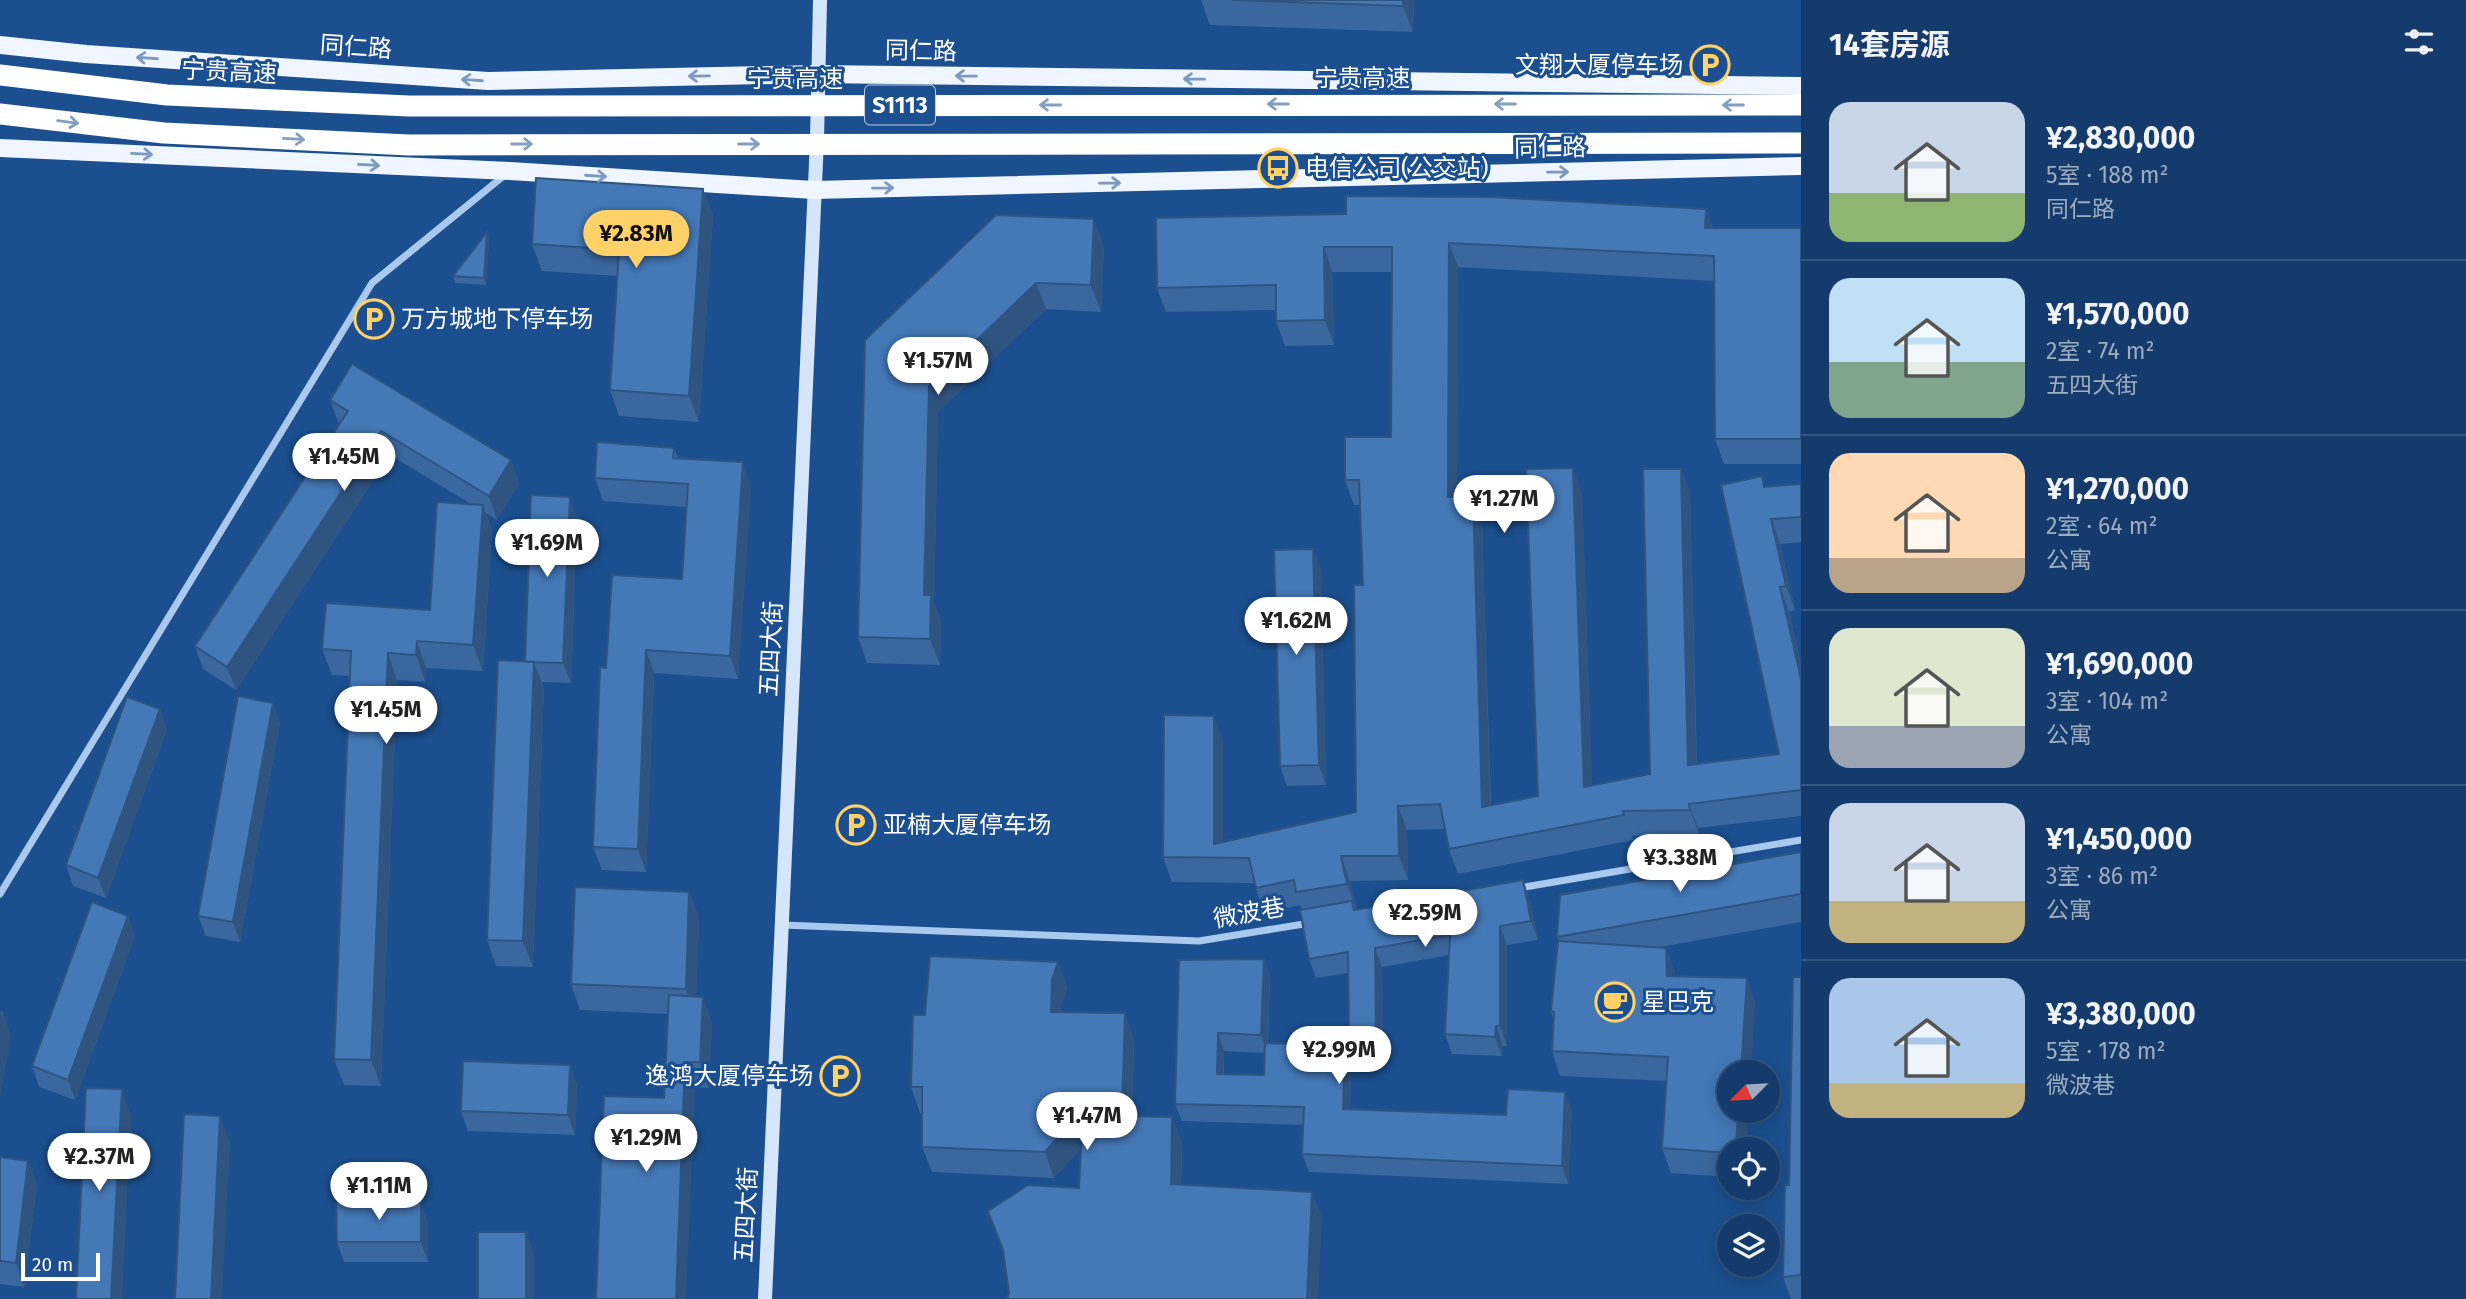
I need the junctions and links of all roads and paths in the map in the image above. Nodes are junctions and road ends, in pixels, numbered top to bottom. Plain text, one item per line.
1 (820, 0) edge
2 (0, 45) edge
3 (816, 74) junction
4 (0, 75) edge
5 (1801, 86) edge
6 (1801, 105) edge
7 (0, 114) edge
8 (1801, 143) edge
9 (0, 148) edge
10 (1801, 166) edge
11 (510, 171) junction
12 (814, 190) junction
13 (1801, 840) edge
14 (1514, 888) edge
15 (0, 894) edge
16 (1322, 920) edge
17 (782, 925) junction
18 (765, 1299) edge

1 - 3 main road, 五四大街
3 -> 2 main road, 同仁路
5 -> 3 main road, 同仁路
3 - 12 main road, 五四大街
6 -> 4 highway, 宁贵高速 / S1113, bridge
7 -> 8 highway, S1113, bridge
9 -> 11 main road, 同仁路
12 -> 10 main road, 同仁路
11 -> 12 main road, 同仁路
11 - 15 street
12 - 17 main road, 五四大街
13 - 14 street
16 - 17 street, 微波巷
17 - 18 main road, 五四大街

